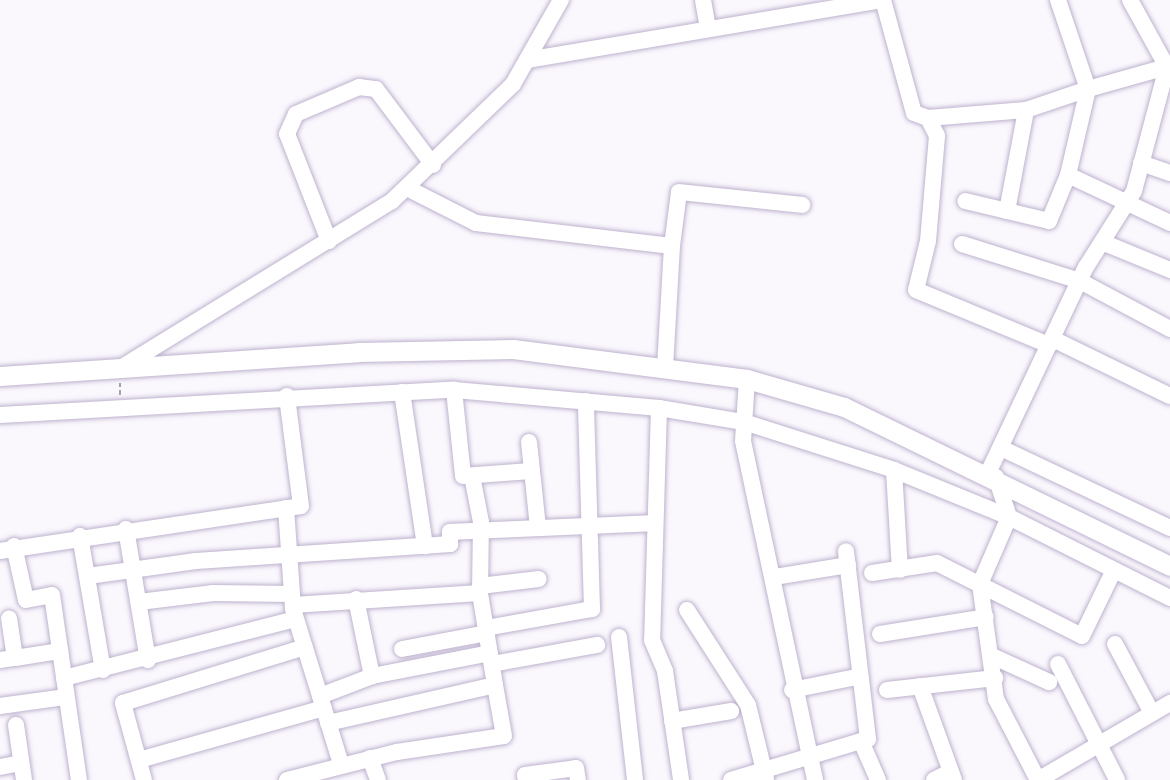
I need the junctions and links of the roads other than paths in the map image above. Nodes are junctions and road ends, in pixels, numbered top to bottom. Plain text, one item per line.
1 (561, 0) edge
2 (703, 0) edge
3 (1058, 0) edge
4 (1130, 0) edge
5 (708, 28) junction
6 (527, 60) junction
7 (1169, 67) edge
8 (1088, 89) junction
9 (1026, 110) junction
10 (928, 118) junction
11 (1141, 163) junction
12 (433, 166) junction
13 (1170, 173) edge
14 (1068, 175) junction
15 (407, 188) junction
16 (965, 201) dead end
17 (1127, 202) junction
18 (802, 205) dead end
19 (1007, 211) junction
20 (1170, 223) edge
21 (328, 241) junction
22 (1102, 242) junction
23 (962, 244) dead end
24 (672, 246) junction
25 (1170, 270) edge
26 (1080, 281) junction
27 (1170, 329) edge
28 (1049, 345) junction
29 (665, 366) junction
30 (121, 368) junction
31 (0, 376) edge
32 (747, 379) junction
33 (454, 390) junction
34 (402, 392) junction
35 (287, 396) junction
36 (1170, 396) edge
37 (586, 401) junction
38 (659, 408) junction
39 (0, 415) edge
40 (744, 422) junction
41 (529, 442) dead end
42 (1001, 448) junction
43 (894, 470) junction
44 (531, 471) junction
45 (992, 475) junction
46 (472, 476) junction
47 (286, 508) junction
48 (1009, 517) junction
49 (655, 523) junction
50 (594, 525) junction
51 (538, 527) junction
52 (1170, 528) edge
53 (127, 529) junction
54 (481, 531) junction
55 (80, 536) junction
56 (425, 546) junction
57 (7, 548) edge
58 (289, 558) junction
59 (1170, 566) edge
60 (133, 568) junction
61 (900, 570) junction
62 (1114, 570) junction
63 (873, 573) dead end
64 (88, 576) junction
65 (774, 577) junction
66 (539, 579) dead end
67 (980, 584) junction
68 (480, 589) junction
69 (1170, 598) edge
70 (356, 599) junction
71 (139, 602) junction
72 (294, 606) junction
73 (687, 610) dead end
74 (986, 617) junction
75 (9, 618) dead end
76 (486, 630) junction
77 (880, 634) dead end
78 (619, 637) dead end
79 (1115, 644) dead end
80 (597, 645) dead end
81 (305, 647) junction
82 (402, 649) dead end
83 (60, 652) junction
84 (992, 656) junction
85 (7, 659) edge
86 (491, 659) junction
87 (148, 660) junction
88 (1058, 663) dead end
89 (103, 670) junction
90 (372, 676) junction
91 (860, 676) junction
92 (64, 678) junction
93 (995, 678) junction
94 (1049, 682) dead end
95 (495, 685) junction
96 (920, 687) junction
97 (792, 690) junction
98 (887, 691) dead end
99 (66, 697) junction
100 (1170, 703) edge
101 (0, 706) edge
102 (324, 709) junction
103 (731, 711) dead end
104 (1152, 713) junction
105 (672, 720) junction
106 (16, 725) dead end
107 (861, 741) junction
108 (1099, 744) junction
109 (806, 757) junction
110 (370, 758) junction
111 (139, 760) junction
112 (21, 763) junction
113 (341, 764) junction
114 (0, 767) edge
115 (767, 775) edge
116 (952, 776) edge
117 (24, 780) edge
118 (79, 780) edge
119 (144, 780) edge
120 (288, 780) edge
121 (378, 780) edge
122 (526, 780) edge
123 (578, 780) edge
124 (635, 780) edge
125 (681, 780) edge
126 (731, 780) edge
127 (815, 780) edge
128 (878, 780) edge
129 (934, 780) edge
130 (1038, 780) edge
131 (1117, 780) edge

1 - 6 street
2 - 5 street
3 - 8 street
4 - 7 street
5 - 6 street
5 - 10 street
6 - 12 street
7 - 8 street
7 - 11 street
8 - 9 street
8 - 14 street
9 - 10 street
9 - 19 street
10 - 28 street
11 - 13 street
11 - 17 street
12 - 15 street
12 - 21 street
14 - 17 street
14 - 19 street
15 - 21 street
15 - 24 street
16 - 19 street
17 - 20 street
17 - 22 street
18 - 24 street
21 - 30 street
22 - 25 street
22 - 26 street
23 - 26 street
24 - 29 street
26 - 27 street
26 - 28 street
28 - 36 street
28 - 42 street
29 - 30 main road
29 - 32 main road
30 - 31 main road
32 - 40 street
32 - 45 main road
33 - 34 street
33 - 37 street
33 - 46 street
34 - 35 street
34 - 56 street
35 - 39 street
35 - 47 street
37 - 38 street
37 - 50 street
38 - 40 street
38 - 49 street
40 - 43 street
40 - 65 street
41 - 44 street
42 - 45 street
42 - 52 street
43 - 48 street
43 - 61 street
44 - 46 street
44 - 51 street
45 - 48 street
45 - 59 main road
46 - 54 street
47 - 53 street
47 - 58 street
48 - 62 street
48 - 67 street
49 - 50 street
49 - 105 street
50 - 51 street
50 - 76 street
51 - 54 street
53 - 55 street
53 - 60 street
54 - 56 street
54 - 68 street
55 - 57 street
55 - 64 street
56 - 58 street
57 - 83 street
58 - 60 street
58 - 72 street
60 - 64 street
60 - 71 street
61 - 63 street
61 - 67 street
62 - 67 street
62 - 69 street
64 - 89 street
65 - 91 street
65 - 97 street
66 - 68 street
67 - 74 street
68 - 70 street
68 - 76 street
70 - 72 street
70 - 90 street
71 - 72 street
71 - 87 street
72 - 81 street
72 - 87 street
73 - 115 street
74 - 77 street
74 - 84 street
75 - 85 street
76 - 82 street
76 - 86 street
78 - 124 street
79 - 104 street
80 - 86 street
81 - 102 street
81 - 111 street
83 - 85 street
83 - 92 street
84 - 93 street
84 - 94 street
86 - 90 street
86 - 95 street
87 - 89 street
88 - 108 street
89 - 92 street
90 - 102 street
91 - 97 street
91 - 107 street
92 - 99 street
93 - 96 street
93 - 130 street
95 - 102 street
95 - 110 street
96 - 98 street
96 - 116 street
97 - 109 street
99 - 101 street
99 - 118 street
100 - 104 street
102 - 111 street
102 - 113 street
103 - 105 street
104 - 108 street
105 - 125 street
106 - 112 street
107 - 109 street
107 - 128 street
108 - 130 street
108 - 131 street
109 - 115 street
109 - 127 street
110 - 113 street
110 - 121 street
111 - 119 street
112 - 114 street
112 - 117 street
113 - 120 street
115 - 126 street
116 - 129 street
122 - 123 street

